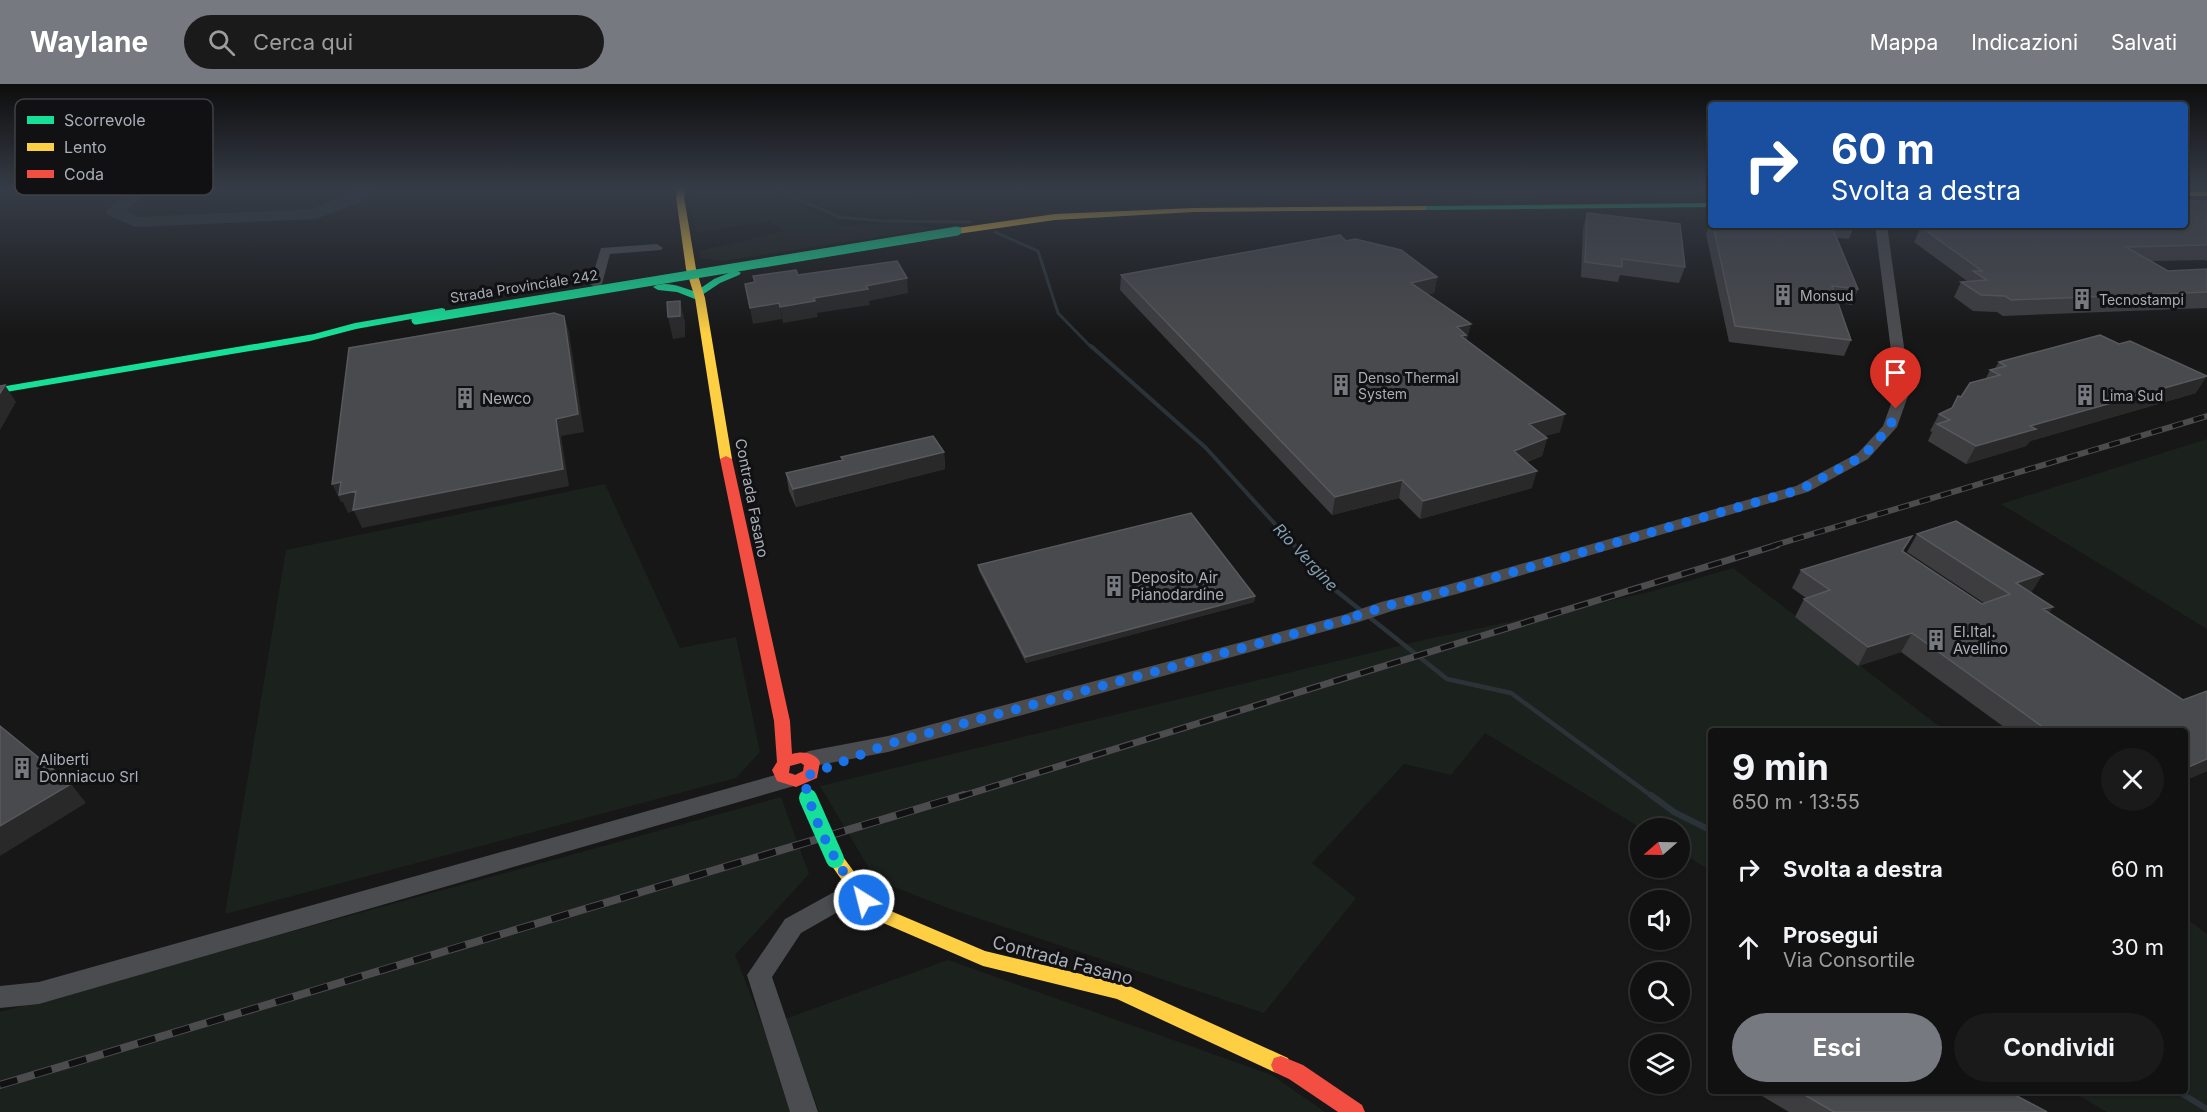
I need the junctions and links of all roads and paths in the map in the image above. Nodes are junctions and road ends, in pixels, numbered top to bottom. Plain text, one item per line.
1 (687, 238) edge
2 (886, 238) edge
3 (915, 238) edge
4 (944, 238) edge
5 (1883, 238) edge
6 (657, 248) dead end
7 (695, 280) junction
8 (597, 284) junction
9 (310, 338) junction
10 (0, 390) edge
11 (796, 770) junction
12 (856, 890) junction
13 (0, 997) edge
14 (804, 1112) edge
15 (1355, 1112) edge

1 - 7 street, Contrada Fasano
2 - 7 street
3 - 9 street, Strada Provinciale 242, bridge
4 - 7 street
5 - 11 street
6 - 8 street
7 - 8 street
7 - 9 street
7 - 11 street, Contrada Fasano
8 - 9 street
9 - 10 street
11 - 12 street, Contrada Fasano, bridge
11 - 13 street
12 - 14 street
12 - 15 street, Contrada Fasano

